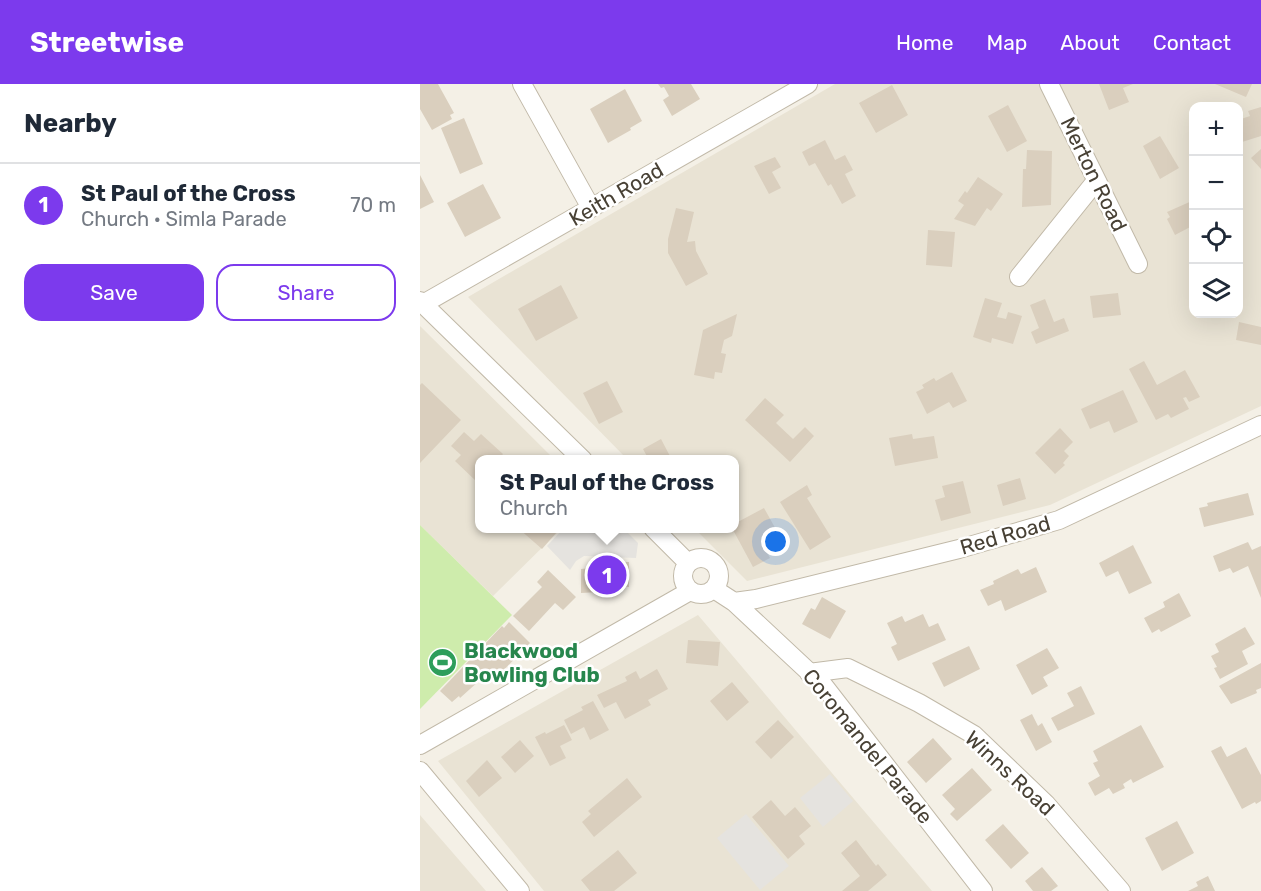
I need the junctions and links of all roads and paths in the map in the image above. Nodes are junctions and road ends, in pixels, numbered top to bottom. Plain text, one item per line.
1 (522, 84) edge
2 (808, 84) edge
3 (1049, 84) edge
4 (1096, 181) junction
5 (591, 208) junction
6 (1138, 264) dead end
7 (1019, 277) dead end
8 (422, 302) edge
9 (1259, 431) edge
10 (578, 455) edge
11 (658, 533) edge
12 (688, 563) junction
13 (714, 589) junction
14 (690, 591) junction
15 (734, 602) junction
16 (833, 669) junction
17 (809, 673) junction
18 (824, 686) junction
19 (420, 745) edge
20 (420, 771) edge
21 (520, 891) edge
22 (983, 891) edge
23 (1121, 891) edge

1 - 5 street
2 - 5 street, Keith Road
3 - 4 street, Merton Road
4 - 6 street, Merton Road
4 - 7 street
5 - 8 street, Keith Road
8 - 10 street
9 - 15 street, Red Road
11 - 12 street
12 - 13 street
12 - 14 street
13 - 14 street
13 - 15 street, Coromandel Parade
14 - 19 street
15 - 17 street, Coromandel Parade
16 - 17 street, Winns Road
16 - 18 street
16 - 23 street, Winns Road
17 - 18 street, Coromandel Parade
18 - 22 street, Coromandel Parade
20 - 21 street

